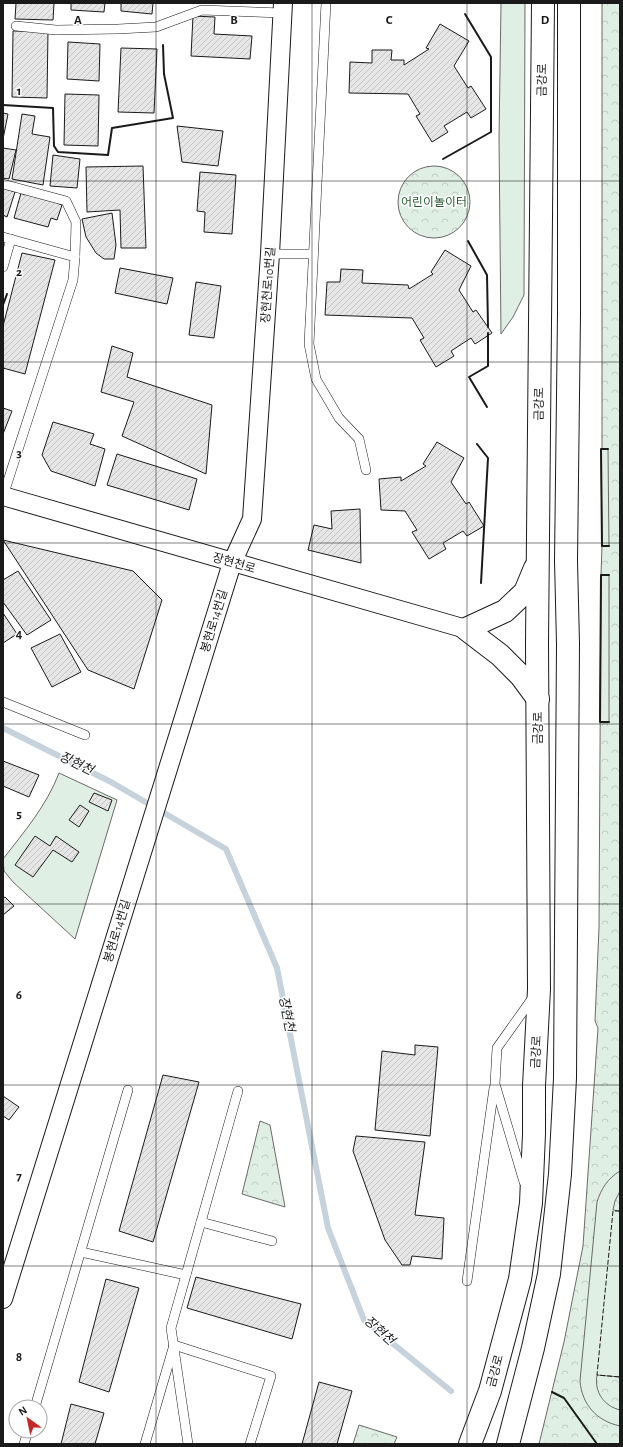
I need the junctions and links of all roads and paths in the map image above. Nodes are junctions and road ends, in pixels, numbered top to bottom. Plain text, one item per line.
1 (326, 3) edge
2 (543, 3) edge
3 (569, 3) edge
4 (282, 8) edge
5 (16, 26) dead end
6 (3, 184) edge
7 (7, 238) edge
8 (270, 254) junction
9 (313, 254) junction
10 (74, 257) junction
11 (3, 267) edge
12 (366, 470) dead end
13 (3, 496) edge
14 (232, 563) junction
15 (538, 564) junction
16 (466, 629) junction
17 (538, 699) junction
18 (3, 702) edge
19 (85, 735) dead end
20 (539, 989) junction
21 (495, 1084) junction
22 (128, 1090) dead end
23 (238, 1091) dead end
24 (531, 1203) junction
25 (201, 1222) junction
26 (272, 1241) dead end
27 (81, 1252) junction
28 (186, 1275) junction
29 (467, 1281) dead end
30 (3, 1299) edge
31 (174, 1344) junction
32 (37, 1399) edge
33 (471, 1441) edge
34 (145, 1444) edge
35 (188, 1444) edge
36 (250, 1444) edge
37 (508, 1444) edge

1 - 9 lane
2 - 15 main road, 금강로
3 - 37 main road
4 - 5 lane
4 - 8 street, 장현천로10번길
6 - 10 lane
7 - 10 lane
7 - 11 lane
8 - 9 lane
8 - 14 street, 장현천로10번길
9 - 12 lane
10 - 13 lane
13 - 14 street, 장현천로
14 - 16 street, 장현천로
14 - 30 street, 봉현로14번길
15 - 16 main road
15 - 17 main road, 금강로
16 - 17 main road
17 - 20 main road, 금강로
18 - 19 lane
20 - 21 lane
20 - 24 main road, 금강로
21 - 24 lane
21 - 29 lane
22 - 27 lane
23 - 25 lane
24 - 33 main road, 금강로
25 - 26 lane
25 - 28 lane
27 - 28 lane
27 - 32 lane
28 - 31 lane
31 - 34 lane
31 - 35 lane
31 - 36 lane

